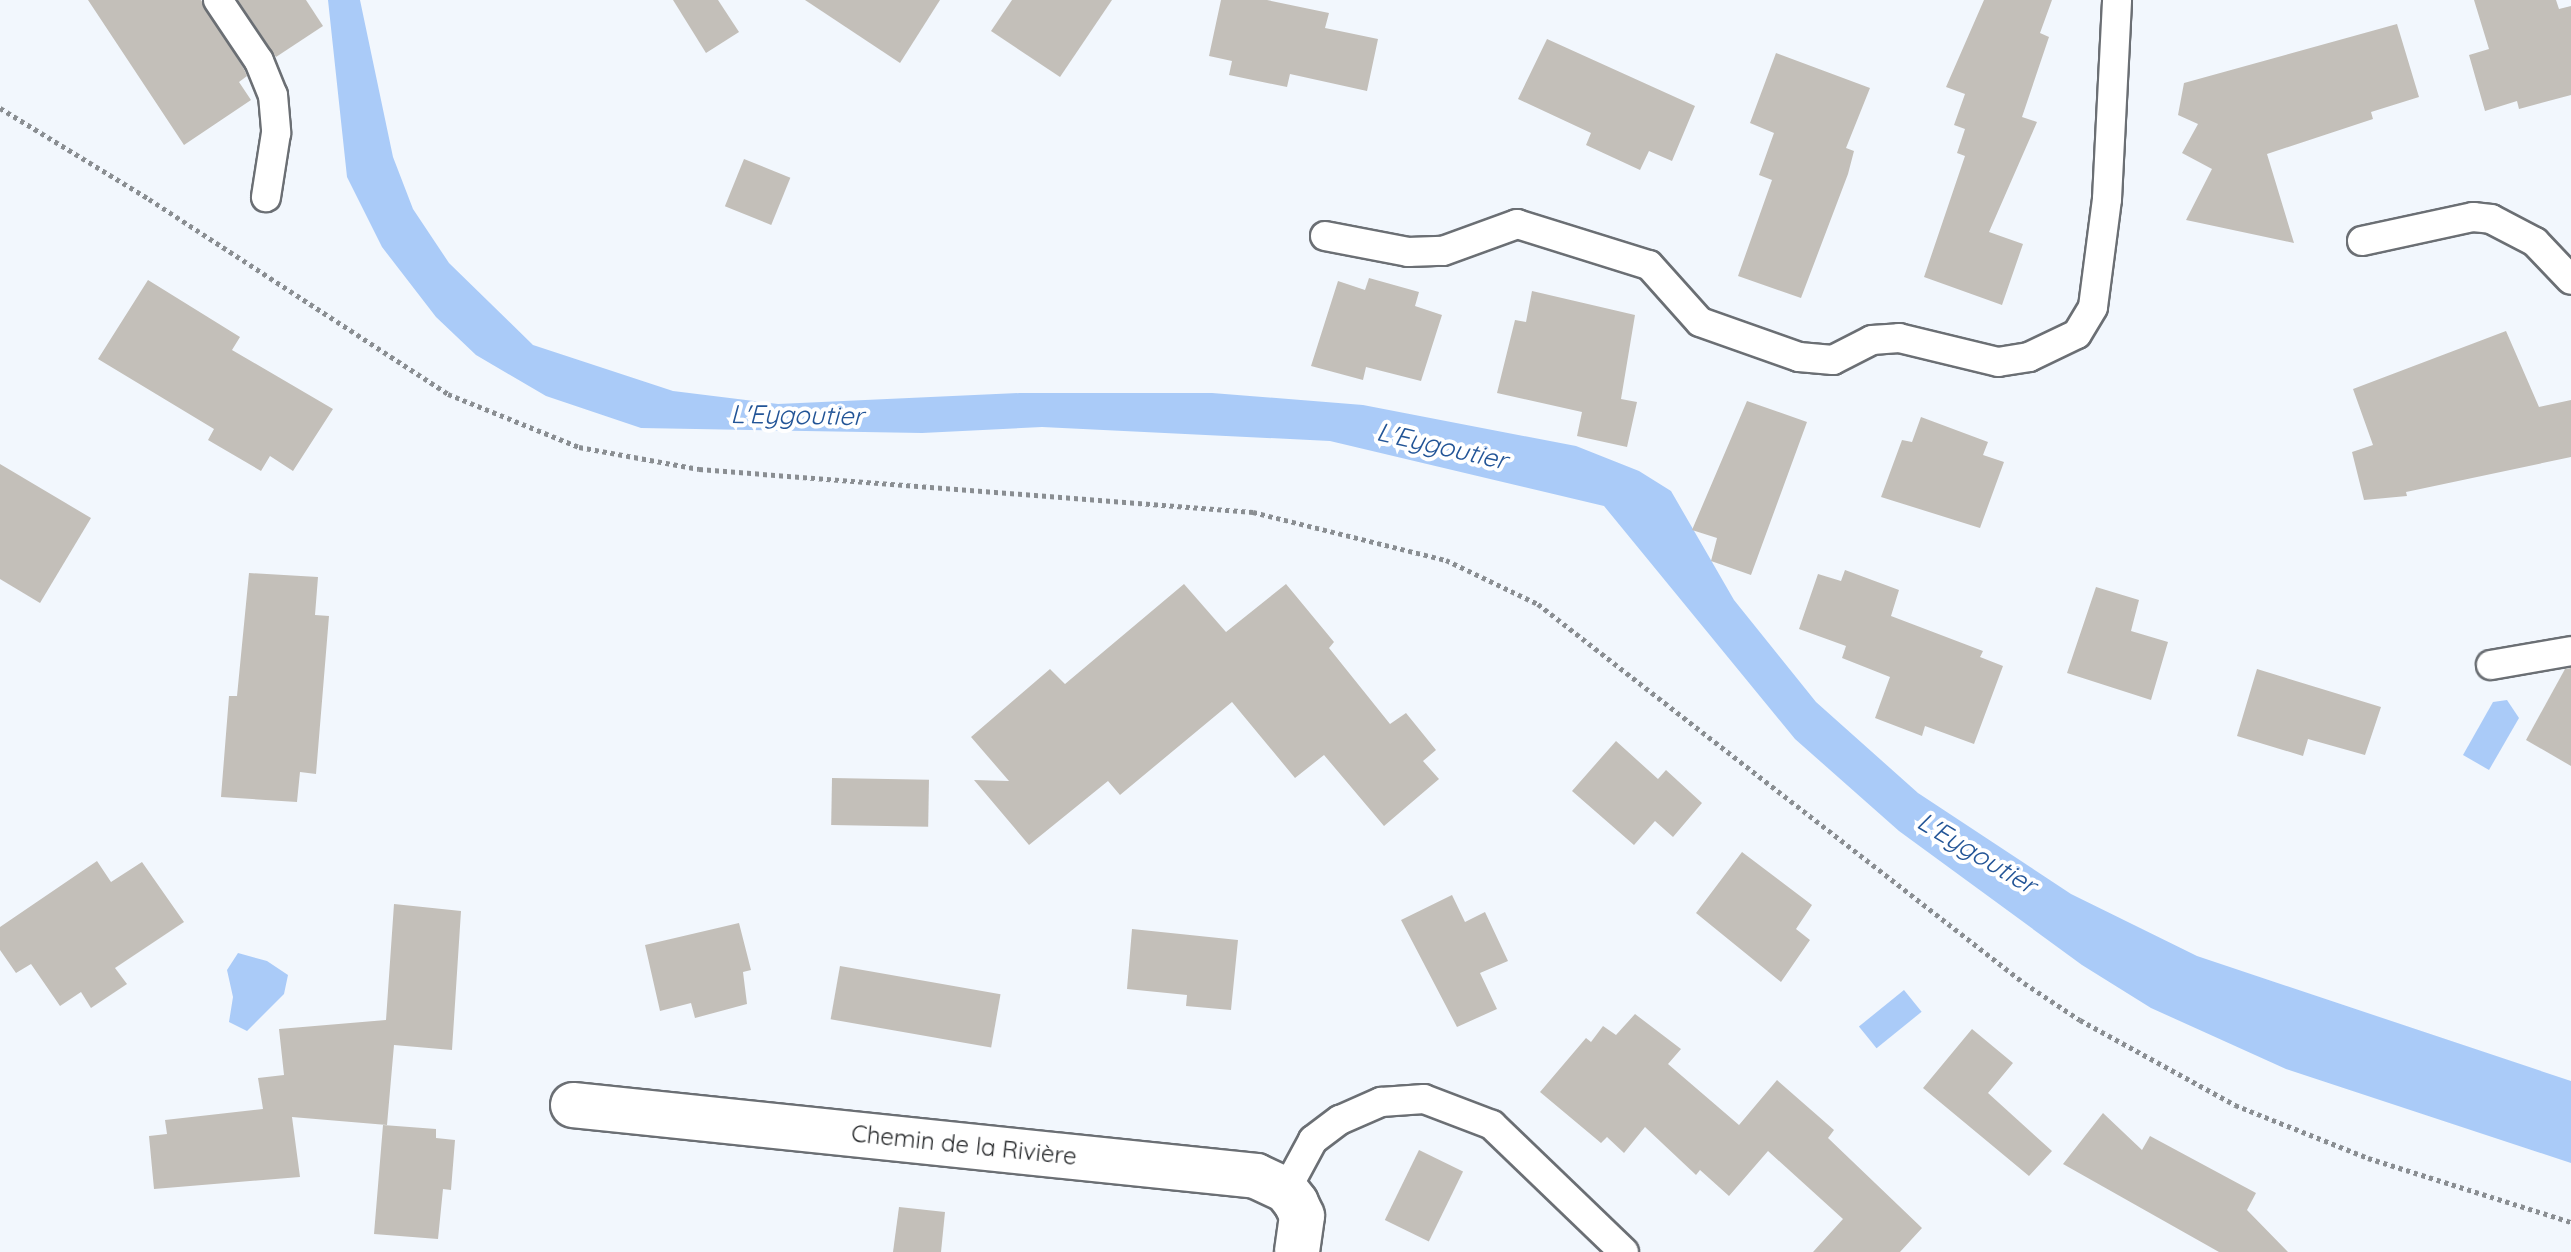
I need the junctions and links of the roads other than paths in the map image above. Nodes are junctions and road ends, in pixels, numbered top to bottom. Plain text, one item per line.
1 (218, 0) edge
2 (2117, 0) edge
3 (266, 197) dead end
4 (1325, 236) dead end
5 (2362, 241) dead end
6 (2571, 280) edge
7 (2571, 651) edge
8 (2491, 665) dead end
9 (573, 1105) dead end
10 (1286, 1190) junction
11 (1297, 1252) edge
12 (1624, 1252) edge

1 - 3 lane
2 - 4 lane
5 - 6 lane
7 - 8 lane
9 - 10 street, Chemin de la Rivière
10 - 11 street
10 - 12 lane

